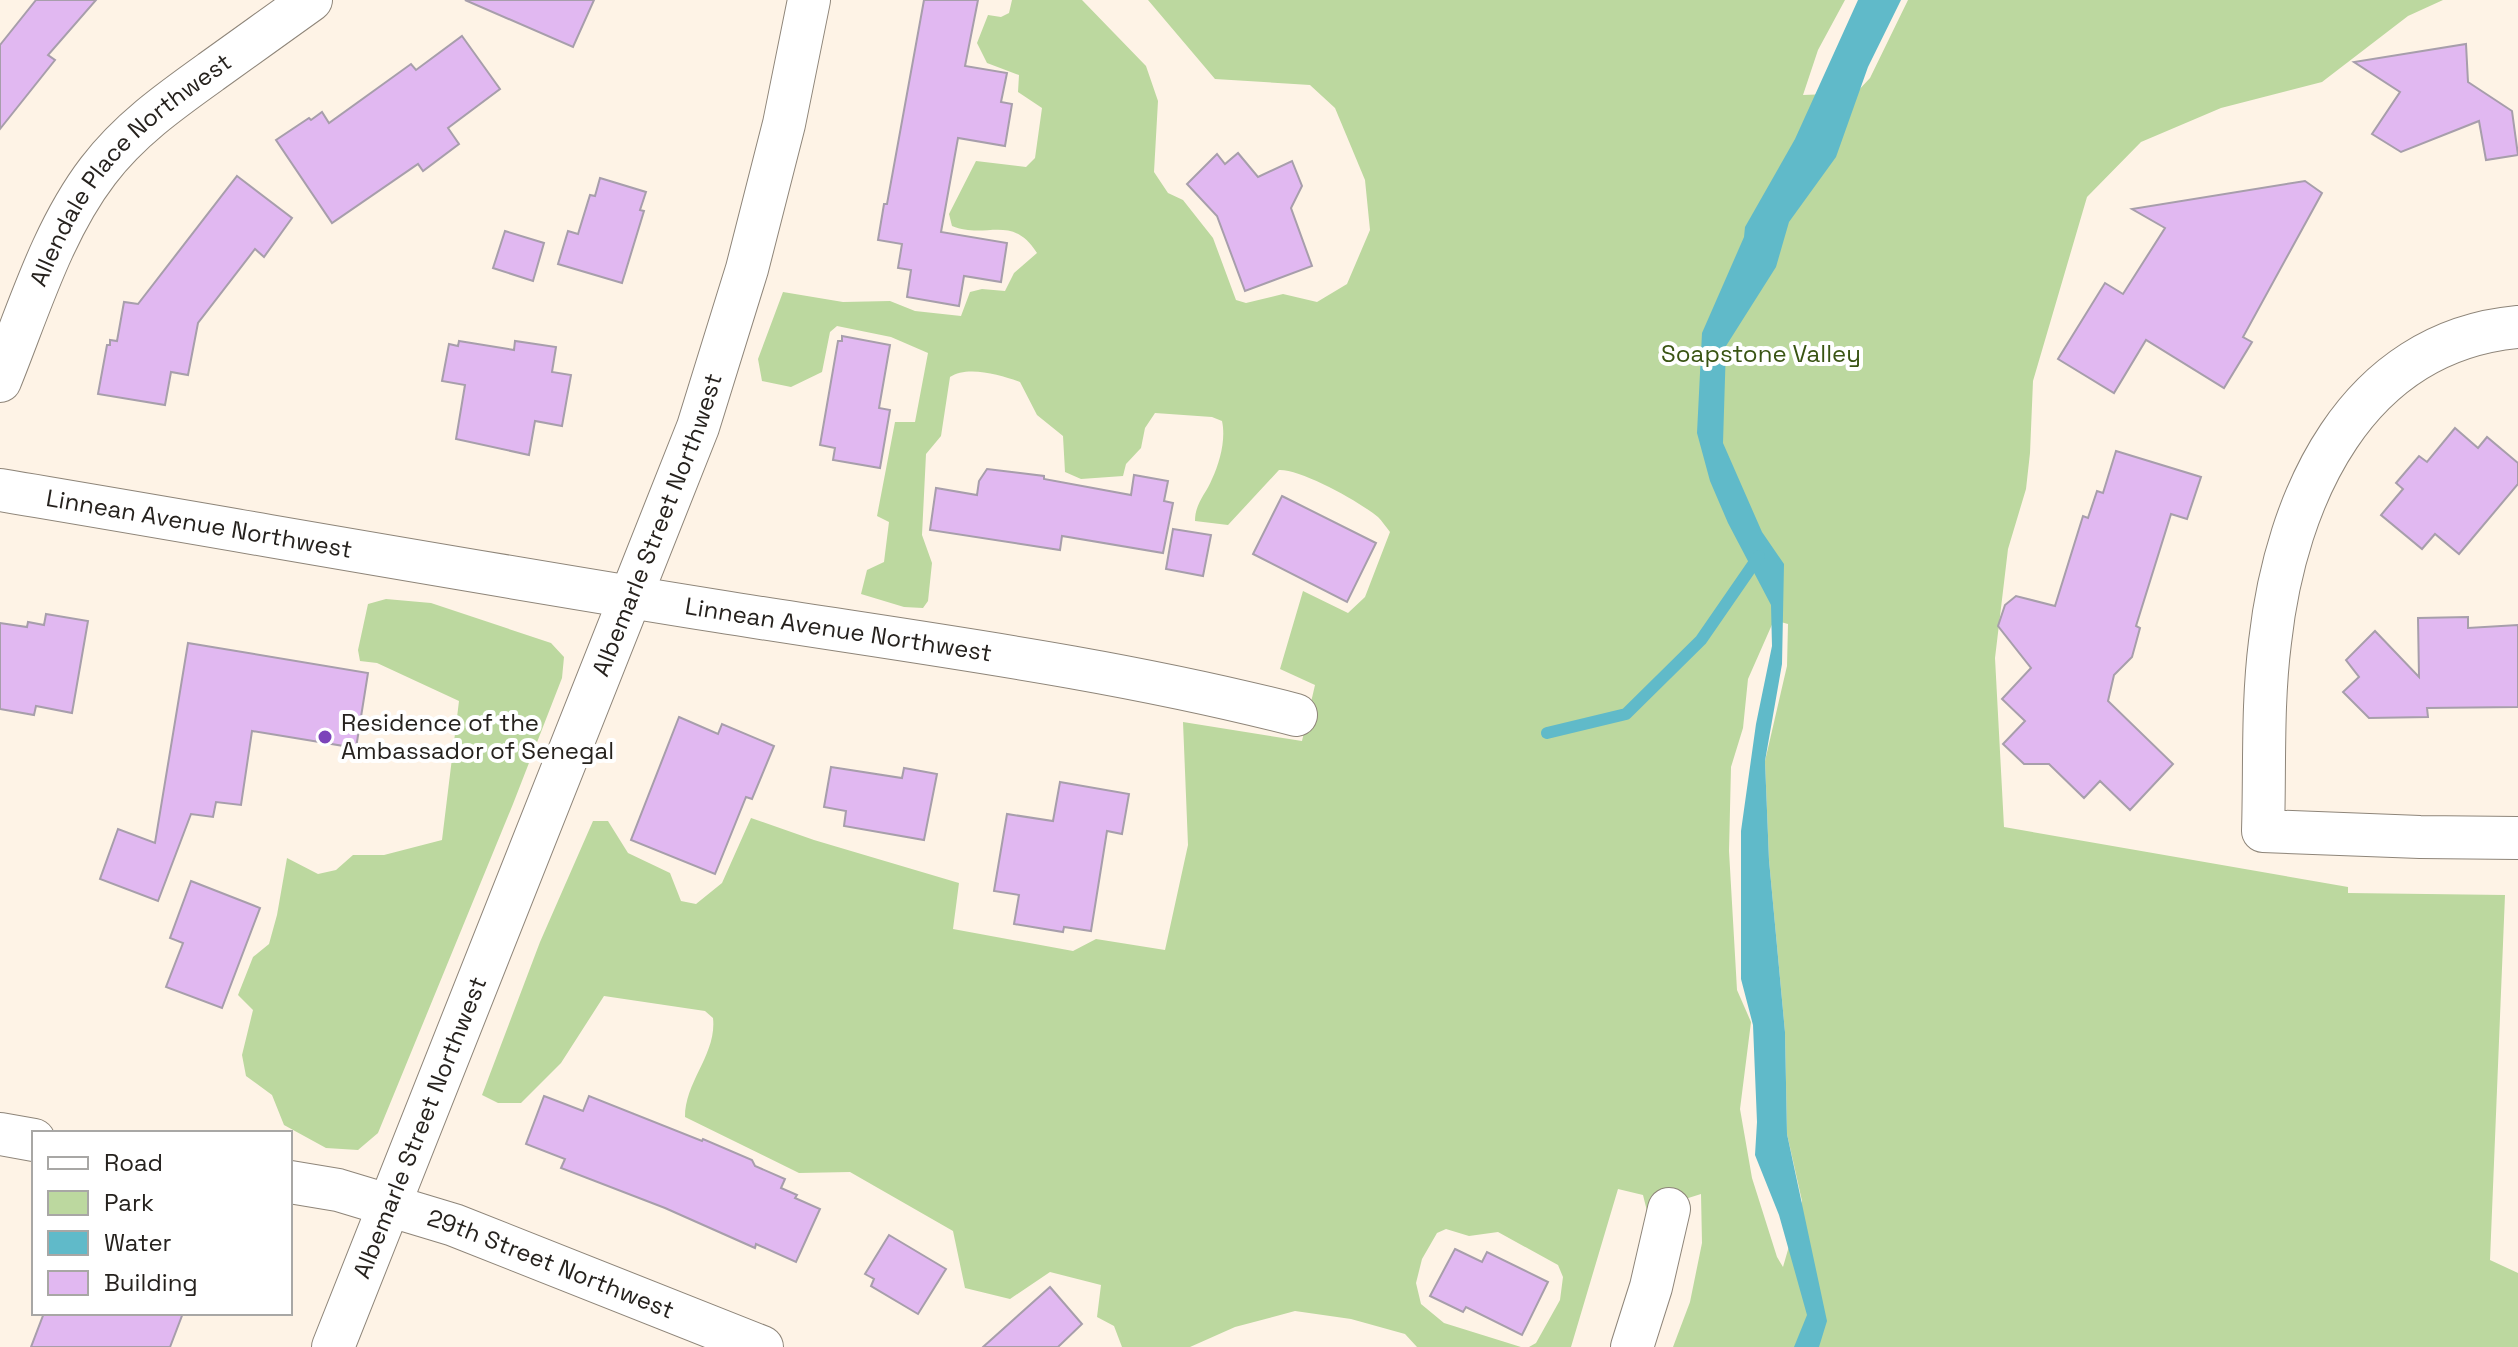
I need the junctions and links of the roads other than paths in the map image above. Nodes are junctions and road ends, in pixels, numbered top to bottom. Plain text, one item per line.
1 (311, 0) edge
2 (809, 0) edge
3 (2518, 327) edge
4 (0, 381) edge
5 (0, 490) edge
6 (631, 598) junction
7 (1296, 715) dead end
8 (2518, 838) edge
9 (0, 1134) edge
10 (32, 1140) edge
11 (292, 1182) edge
12 (391, 1205) junction
13 (1669, 1209) dead end
14 (333, 1347) edge
15 (762, 1347) edge
16 (1632, 1347) edge

1 - 4 street, Allendale Place Northwest
2 - 6 street, Albemarle Street Northwest
3 - 8 street
5 - 6 street, Linnean Avenue Northwest
6 - 7 street, Linnean Avenue Northwest
6 - 12 street, Albemarle Street Northwest
9 - 10 street
11 - 12 street, 29th Street Northwest
12 - 14 street, Albemarle Street Northwest
12 - 15 street, 29th Street Northwest
13 - 16 street

